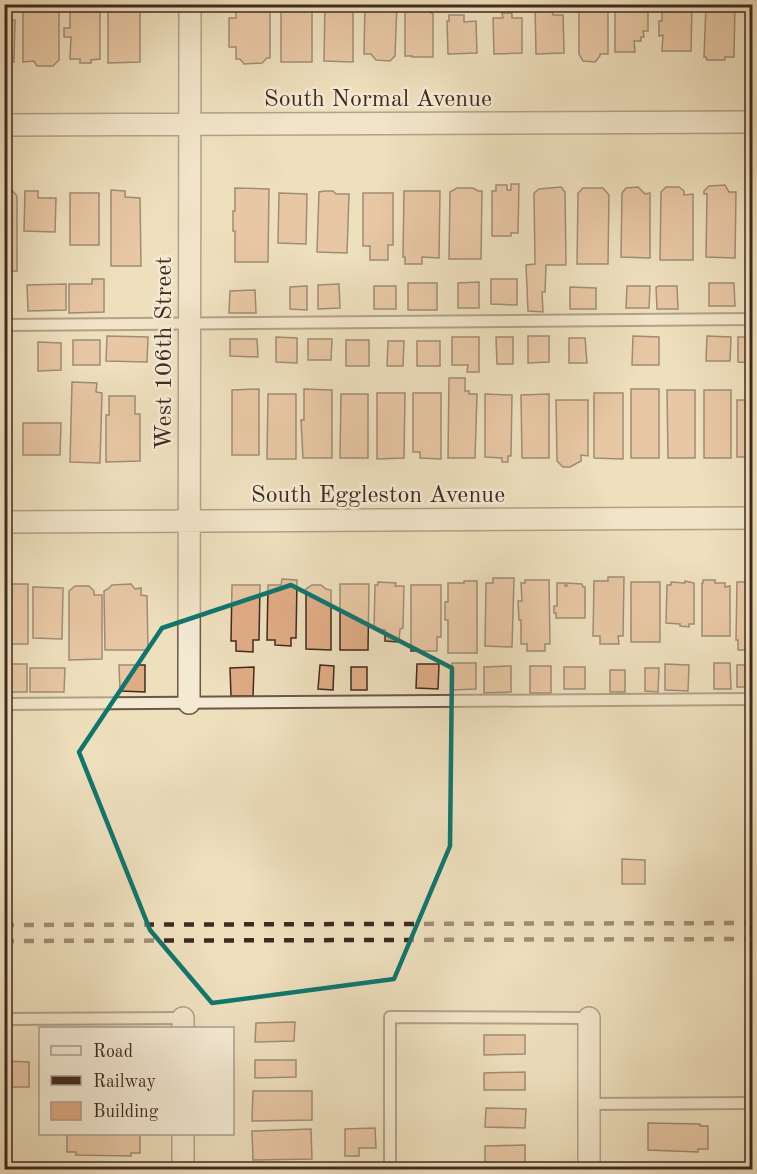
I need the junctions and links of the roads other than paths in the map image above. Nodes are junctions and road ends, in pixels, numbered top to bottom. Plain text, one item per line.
1 (190, 4) edge
2 (753, 122) edge
3 (4, 125) edge
4 (189, 125) junction
5 (753, 319) edge
6 (189, 324) junction
7 (4, 325) edge
8 (753, 518) edge
9 (189, 521) junction
10 (4, 522) edge
11 (753, 699) edge
12 (189, 703) junction
13 (4, 704) edge
14 (589, 1018) joint
15 (4, 1019) edge
16 (183, 1023) edge
17 (753, 1103) edge
18 (589, 1104) junction
19 (183, 1135) edge
20 (183, 1170) edge
21 (390, 1170) edge
22 (589, 1170) edge

1 - 4 street, West 106th Street
2 - 4 street, South Normal Avenue
3 - 4 street, South Normal Avenue
4 - 6 street, West 106th Street
5 - 6 lane
6 - 7 lane
6 - 9 street, West 106th Street
8 - 9 street, South Eggleston Avenue
9 - 10 street, South Eggleston Avenue
9 - 12 street, West 106th Street
11 - 12 lane
12 - 13 lane
14 - 18 street
14 - 21 lane
15 - 16 lane
17 - 18 lane
18 - 22 street
19 - 20 street

